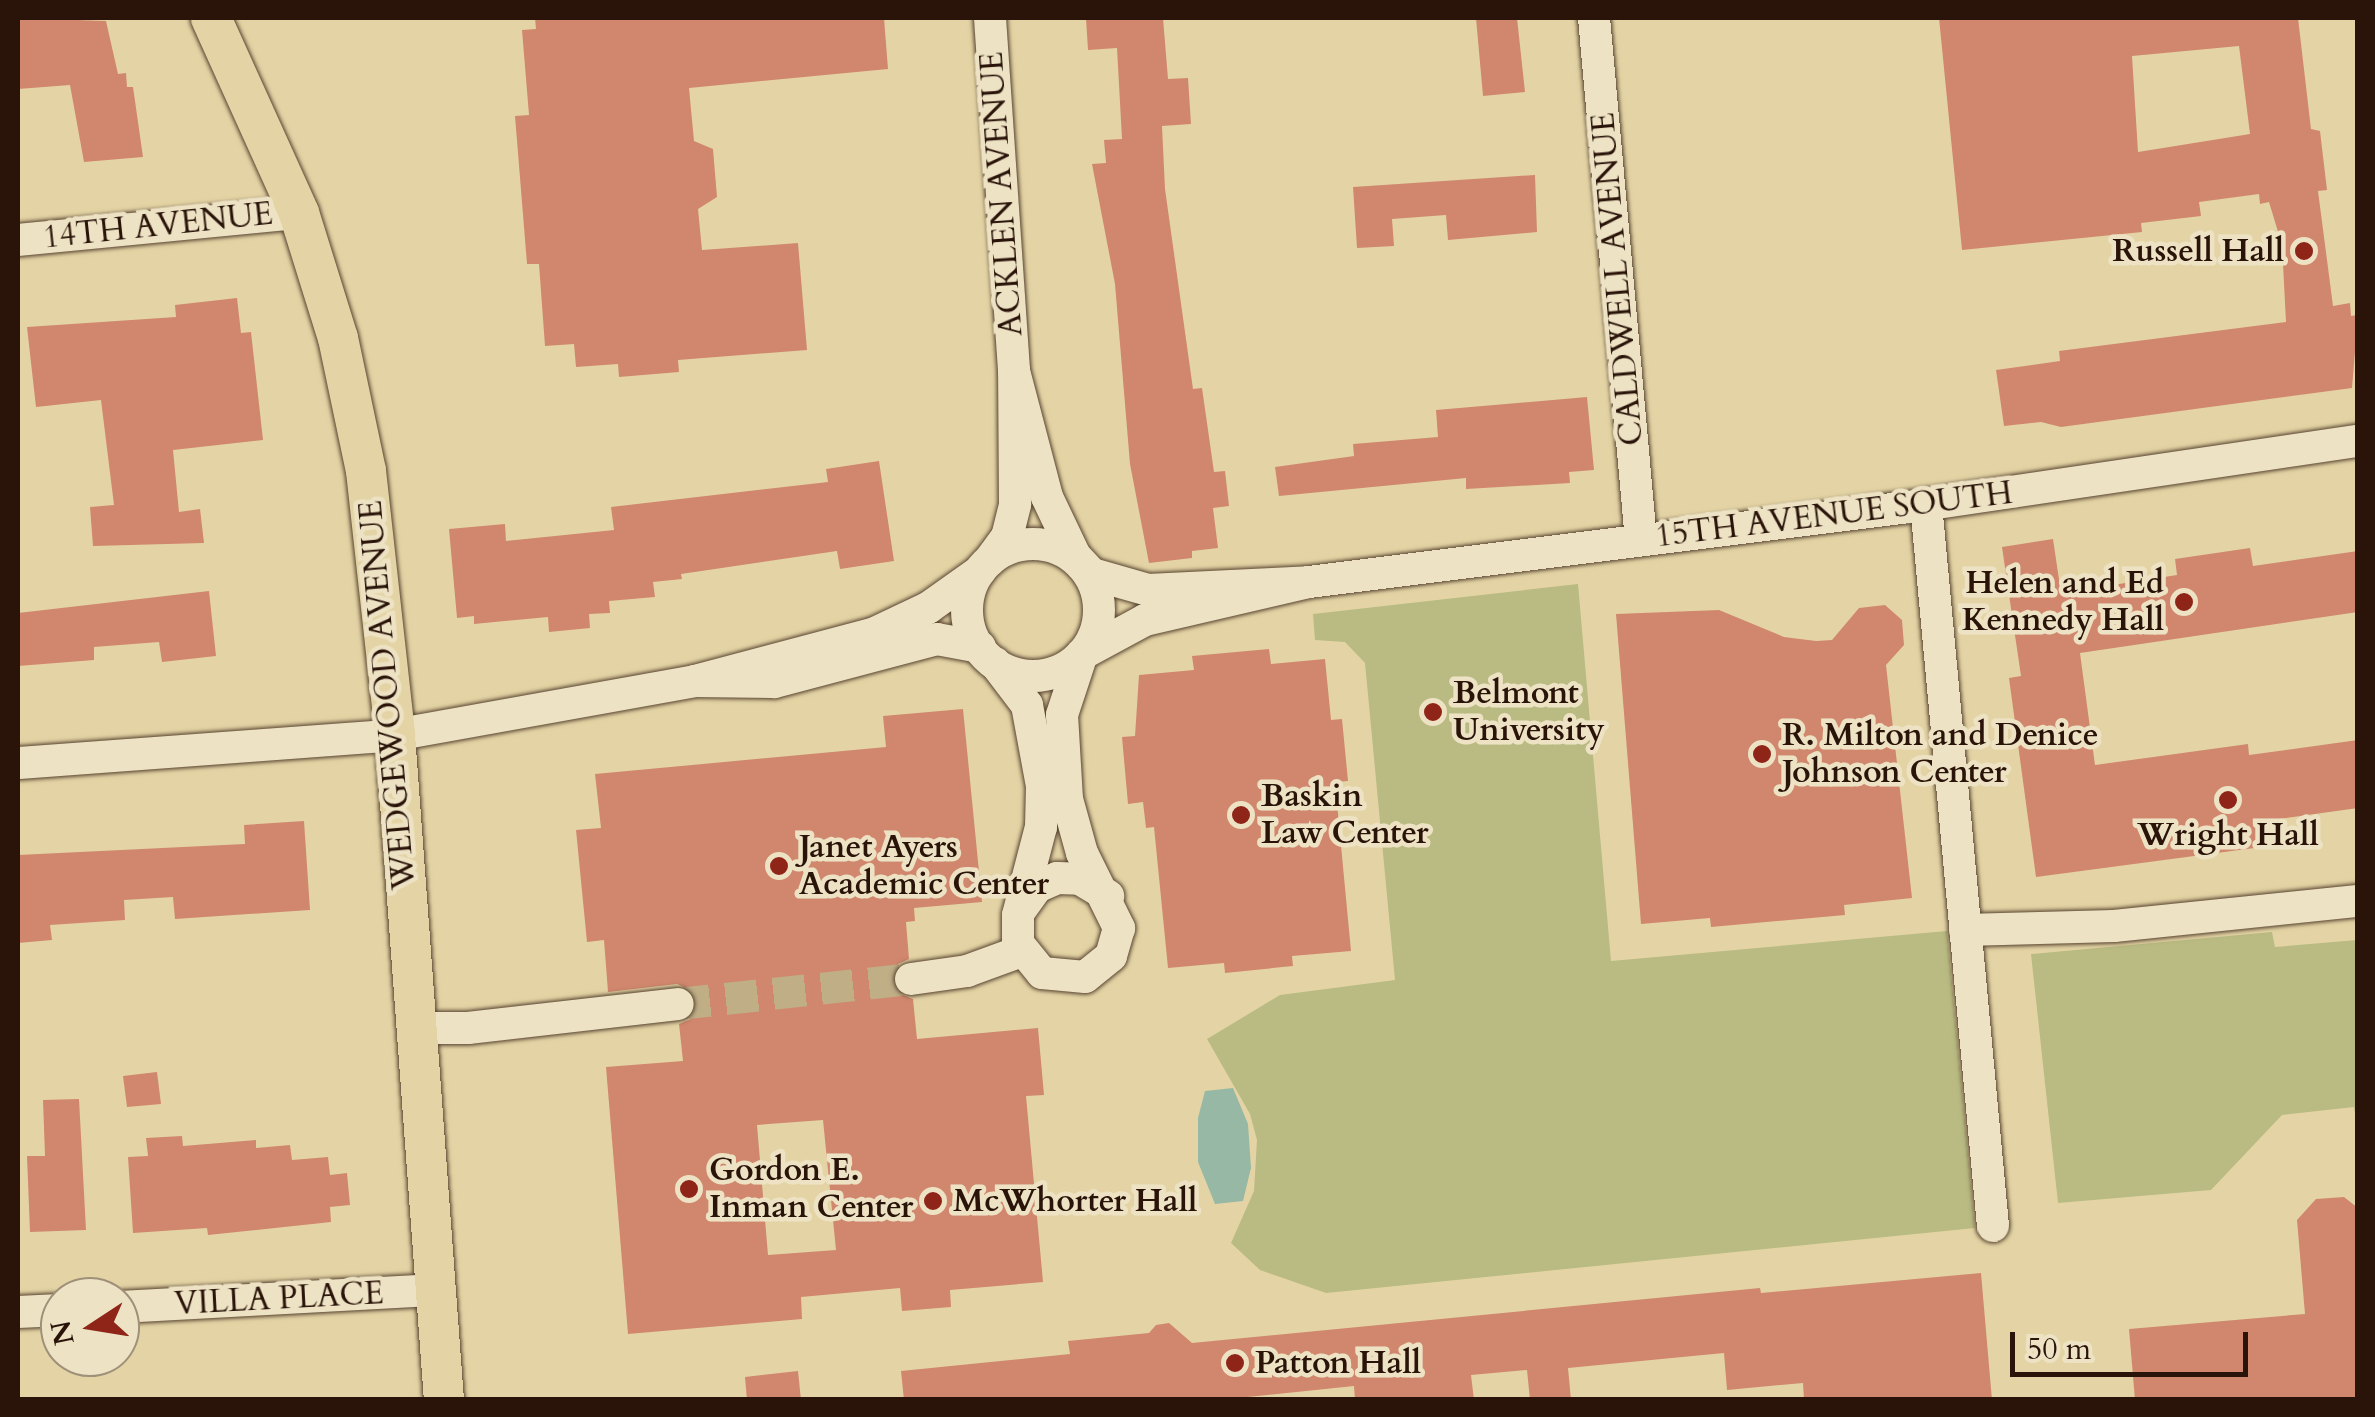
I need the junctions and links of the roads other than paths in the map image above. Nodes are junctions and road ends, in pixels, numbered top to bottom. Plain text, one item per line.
1 (211, 18) edge
2 (990, 18) edge
3 (1594, 18) edge
4 (299, 212) junction
5 (18, 240) edge
6 (1014, 371) junction
7 (2358, 441) edge
8 (1926, 504) junction
9 (1641, 540) junction
10 (985, 565) junction
11 (1084, 568) junction
12 (1310, 582) junction
13 (1082, 654) junction
14 (987, 655) junction
15 (695, 681) junction
16 (395, 735) junction
17 (18, 763) edge
18 (2358, 901) edge
19 (1113, 904) junction
20 (1018, 915) junction
21 (1965, 930) junction
22 (1022, 951) junction
23 (911, 979) tunnel mouth
24 (678, 1004) tunnel mouth
25 (417, 1028) junction
26 (1993, 1226) dead end
27 (437, 1290) junction
28 (140, 1306) edge
29 (444, 1400) edge

1 - 4 main road, WEDGEWOOD AVENUE
2 - 6 street, ACKLEN AVENUE
3 - 9 street, CALDWELL AVENUE
4 - 5 street, 14TH AVENUE
4 - 16 main road, WEDGEWOOD AVENUE
6 - 10 street, ACKLEN AVENUE
6 - 11 street, ACKLEN AVENUE
7 - 8 street, 15TH AVENUE SOUTH
8 - 9 street, 15TH AVENUE SOUTH
8 - 21 street
9 - 12 street, 15TH AVENUE SOUTH
10 - 11 street
10 - 14 street
10 - 15 street
11 - 12 street, 15TH AVENUE SOUTH
11 - 13 street
12 - 13 street, 15TH AVENUE SOUTH
13 - 14 street
13 - 19 street
14 - 15 street
14 - 20 street
15 - 16 street
16 - 17 street
16 - 25 main road, WEDGEWOOD AVENUE
18 - 21 street
19 - 20 street
19 - 22 street
20 - 22 street
21 - 26 street
22 - 23 street
24 - 25 street
25 - 27 main road, WEDGEWOOD AVENUE
27 - 28 street, VILLA PLACE
27 - 29 main road, WEDGEWOOD AVENUE

